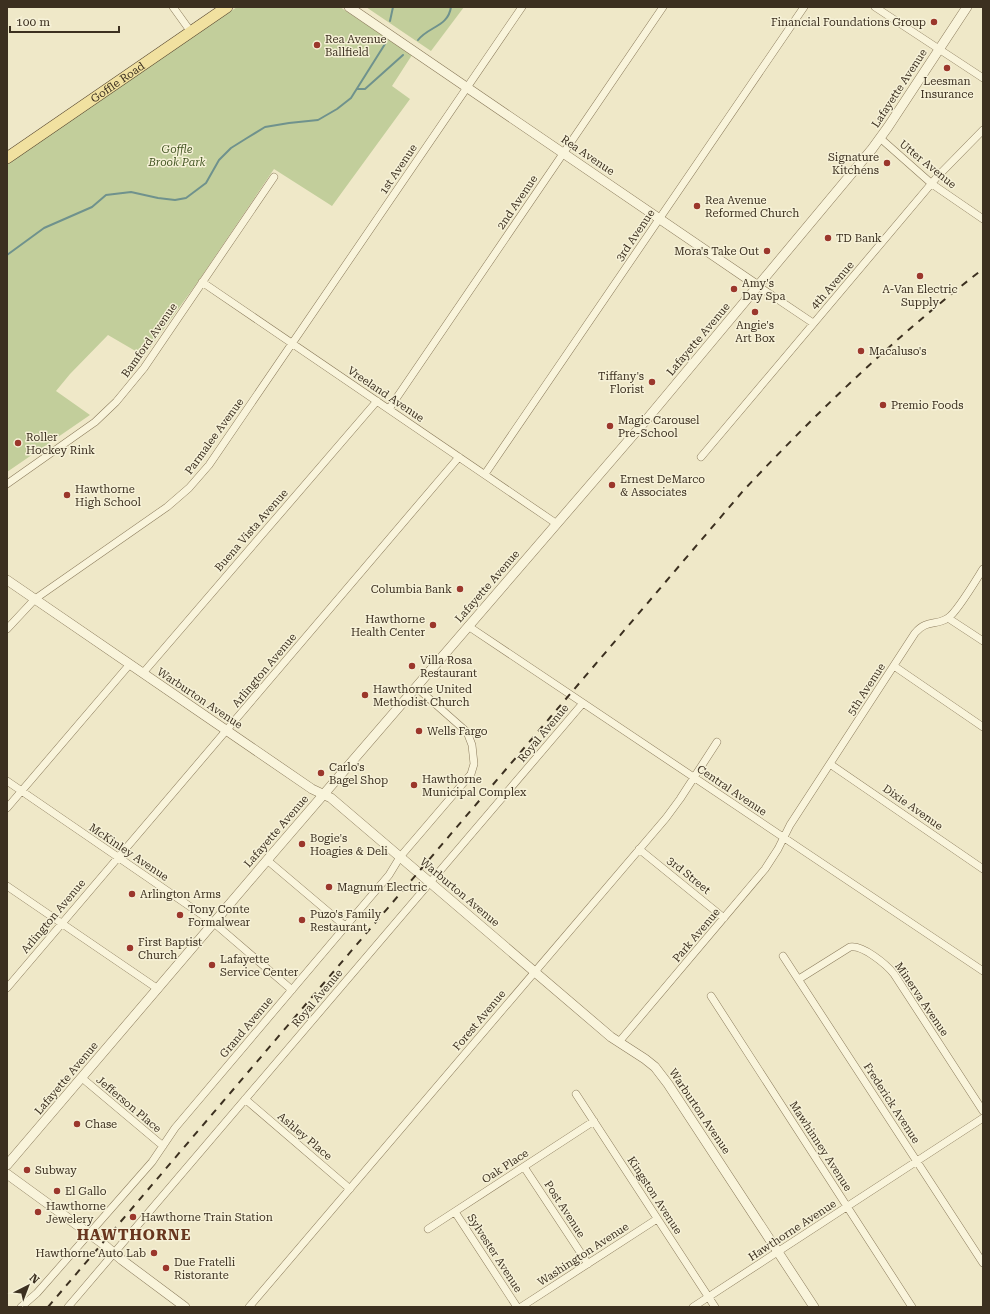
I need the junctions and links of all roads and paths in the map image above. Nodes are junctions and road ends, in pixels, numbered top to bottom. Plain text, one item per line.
1 (174, 7) edge
2 (227, 7) edge
3 (349, 7) edge
4 (522, 7) edge
5 (663, 7) edge
6 (804, 7) edge
7 (875, 7) edge
8 (967, 7) edge
9 (191, 32) junction
10 (939, 50) junction
11 (983, 78) edge
12 (467, 88) junction
13 (983, 130) edge
14 (880, 138) junction
15 (563, 153) junction
16 (7, 158) edge
17 (274, 177) dead end
18 (932, 184) junction
19 (659, 218) junction
20 (983, 219) edge
21 (202, 282) junction
22 (758, 286) junction
23 (813, 323) junction
24 (293, 344) junction
25 (377, 401) junction
26 (389, 409) junction
27 (459, 457) junction
28 (701, 457) dead end
29 (485, 474) junction
30 (7, 484) edge
31 (557, 524) junction
32 (983, 569) edge
33 (7, 580) edge
34 (35, 598) junction
35 (948, 618) junction
36 (468, 626) junction
37 (7, 629) edge
38 (983, 641) edge
39 (130, 664) junction
40 (894, 666) junction
41 (143, 673) junction
42 (416, 687) junction
43 (583, 703) junction
44 (983, 727) edge
45 (226, 730) junction
46 (717, 742) dead end
47 (830, 764) junction
48 (694, 778) junction
49 (7, 781) edge
50 (21, 791) junction
51 (324, 794) junction
52 (7, 808) edge
53 (784, 838) junction
54 (640, 849) junction
55 (400, 857) junction
56 (118, 858) junction
57 (267, 860) junction
58 (983, 869) edge
59 (430, 882) junction
60 (7, 886) edge
61 (724, 918) junction
62 (62, 923) junction
63 (214, 923) junction
64 (346, 926) junction
65 (783, 956) dead end
66 (535, 971) junction
67 (983, 972) edge
68 (799, 980) junction
69 (7, 988) edge
70 (158, 989) junction
71 (292, 990) junction
72 (711, 996) dead end
73 (619, 1042) junction
74 (82, 1078) junction
75 (576, 1094) dead end
76 (245, 1099) junction
77 (983, 1111) edge
78 (983, 1118) edge
79 (594, 1121) junction
80 (163, 1146) junction
81 (917, 1162) junction
82 (7, 1165) edge
83 (524, 1166) junction
84 (7, 1174) edge
85 (350, 1188) junction
86 (847, 1207) junction
87 (455, 1212) junction
88 (657, 1219) junction
89 (428, 1229) dead end
90 (90, 1233) junction
91 (778, 1252) junction
92 (115, 1253) junction
93 (983, 1263) edge
94 (588, 1264) junction
95 (708, 1297) junction
96 (21, 1307) edge
97 (68, 1307) edge
98 (185, 1307) edge
99 (249, 1307) edge
100 (517, 1307) edge
101 (522, 1307) edge
102 (693, 1307) edge
103 (715, 1307) edge
104 (814, 1307) edge
105 (912, 1307) edge

1 - 9 street
2 - 9 main road, Goffle Road
3 - 12 street, Rea Avenue
4 - 12 street, 1st Avenue
5 - 15 street, 2nd Avenue
6 - 19 street, 3rd Avenue
7 - 10 street
8 - 10 street, Lafayette Avenue
9 - 16 main road, Goffle Road
10 - 11 street
10 - 14 street, Lafayette Avenue
12 - 15 street, Rea Avenue
12 - 24 street, 1st Avenue
13 - 18 street, 4th Avenue
14 - 18 street, Utter Avenue
14 - 22 street, Lafayette Avenue
15 - 19 street, Rea Avenue
15 - 26 street, 2nd Avenue
17 - 21 street, Bamford Avenue
18 - 20 street, Utter Avenue
18 - 23 street, 4th Avenue
19 - 22 street, Rea Avenue
19 - 29 street, 3rd Avenue
21 - 24 street, Vreeland Avenue
21 - 30 street, Bamford Avenue
22 - 23 street, Rea Avenue
22 - 31 street, Lafayette Avenue
23 - 28 street, 4th Avenue
24 - 25 street, Vreeland Avenue
24 - 34 street, Parmalee Avenue
25 - 26 street, Vreeland Avenue
25 - 41 street, Buena Vista Avenue
26 - 27 street, Vreeland Avenue
27 - 29 street, Vreeland Avenue
27 - 45 street, Arlington Avenue
29 - 31 street, Vreeland Avenue
31 - 36 street, Lafayette Avenue
32 - 35 street
33 - 34 street, Warburton Avenue
34 - 37 street, Parmalee Avenue
34 - 39 street, Warburton Avenue
35 - 38 street
35 - 40 street, 5th Avenue
36 - 42 street, Lafayette Avenue
36 - 43 street, Central Avenue
39 - 41 street, Warburton Avenue
39 - 50 street
40 - 44 street
40 - 47 street, 5th Avenue
41 - 45 street, Warburton Avenue
42 - 51 street, Lafayette Avenue
42 - 55 street, Grand Avenue
43 - 48 street, Central Avenue
43 - 59 street, Royal Avenue
45 - 51 street, Warburton Avenue
45 - 56 street, Arlington Avenue
46 - 48 street, Forest Avenue
47 - 53 street, 5th Avenue
47 - 58 street, Dixie Avenue
48 - 53 street, Central Avenue
48 - 54 street, Forest Avenue
49 - 50 street, McKinley Avenue
50 - 52 street
50 - 56 street, McKinley Avenue
51 - 55 street, Warburton Avenue
51 - 57 street, Lafayette Avenue
53 - 61 street, Park Avenue
53 - 67 street, Central Avenue
54 - 61 street, 3rd Street
54 - 66 street, Forest Avenue
55 - 59 street, Warburton Avenue
55 - 64 street, Grand Avenue
56 - 62 street, Arlington Avenue
56 - 63 street, McKinley Avenue
57 - 63 street, Lafayette Avenue
57 - 64 street
59 - 66 street, Warburton Avenue
59 - 76 street, Royal Avenue
60 - 62 street
61 - 73 street, Park Avenue
62 - 69 street, Arlington Avenue
62 - 70 street
63 - 70 street, Lafayette Avenue
63 - 71 street, McKinley Avenue
64 - 71 street, Grand Avenue
65 - 68 street, Frederick Avenue
66 - 73 street, Warburton Avenue
66 - 85 street, Forest Avenue
68 - 77 street, Minerva Avenue
68 - 81 street, Frederick Avenue
70 - 74 street, Lafayette Avenue
71 - 80 street, Grand Avenue
72 - 86 street, Mawhinney Avenue
73 - 91 street, Warburton Avenue
74 - 80 street, Jefferson Place
74 - 82 street, Lafayette Avenue
75 - 79 street, Kingston Avenue
76 - 85 street, Ashley Place
76 - 92 street, Royal Avenue
78 - 81 street, Hawthorne Avenue
79 - 83 street, Oak Place
79 - 88 street, Kingston Avenue
80 - 90 street, Grand Avenue
81 - 86 street, Hawthorne Avenue
81 - 93 street, Frederick Avenue
83 - 87 street, Oak Place
83 - 94 street, Post Avenue
84 - 90 street
85 - 99 street, Forest Avenue
86 - 91 street, Hawthorne Avenue
86 - 105 street, Mawhinney Avenue
87 - 89 street, Oak Place
87 - 100 street, Sylvester Avenue
88 - 94 street, Washington Avenue
88 - 95 street, Kingston Avenue
90 - 92 street
90 - 96 street, Grand Avenue
91 - 95 street, Hawthorne Avenue
91 - 104 street, Warburton Avenue
92 - 97 street, Royal Avenue
92 - 98 street
94 - 101 street, Washington Avenue
95 - 102 street, Hawthorne Avenue
95 - 103 street, Kingston Avenue

